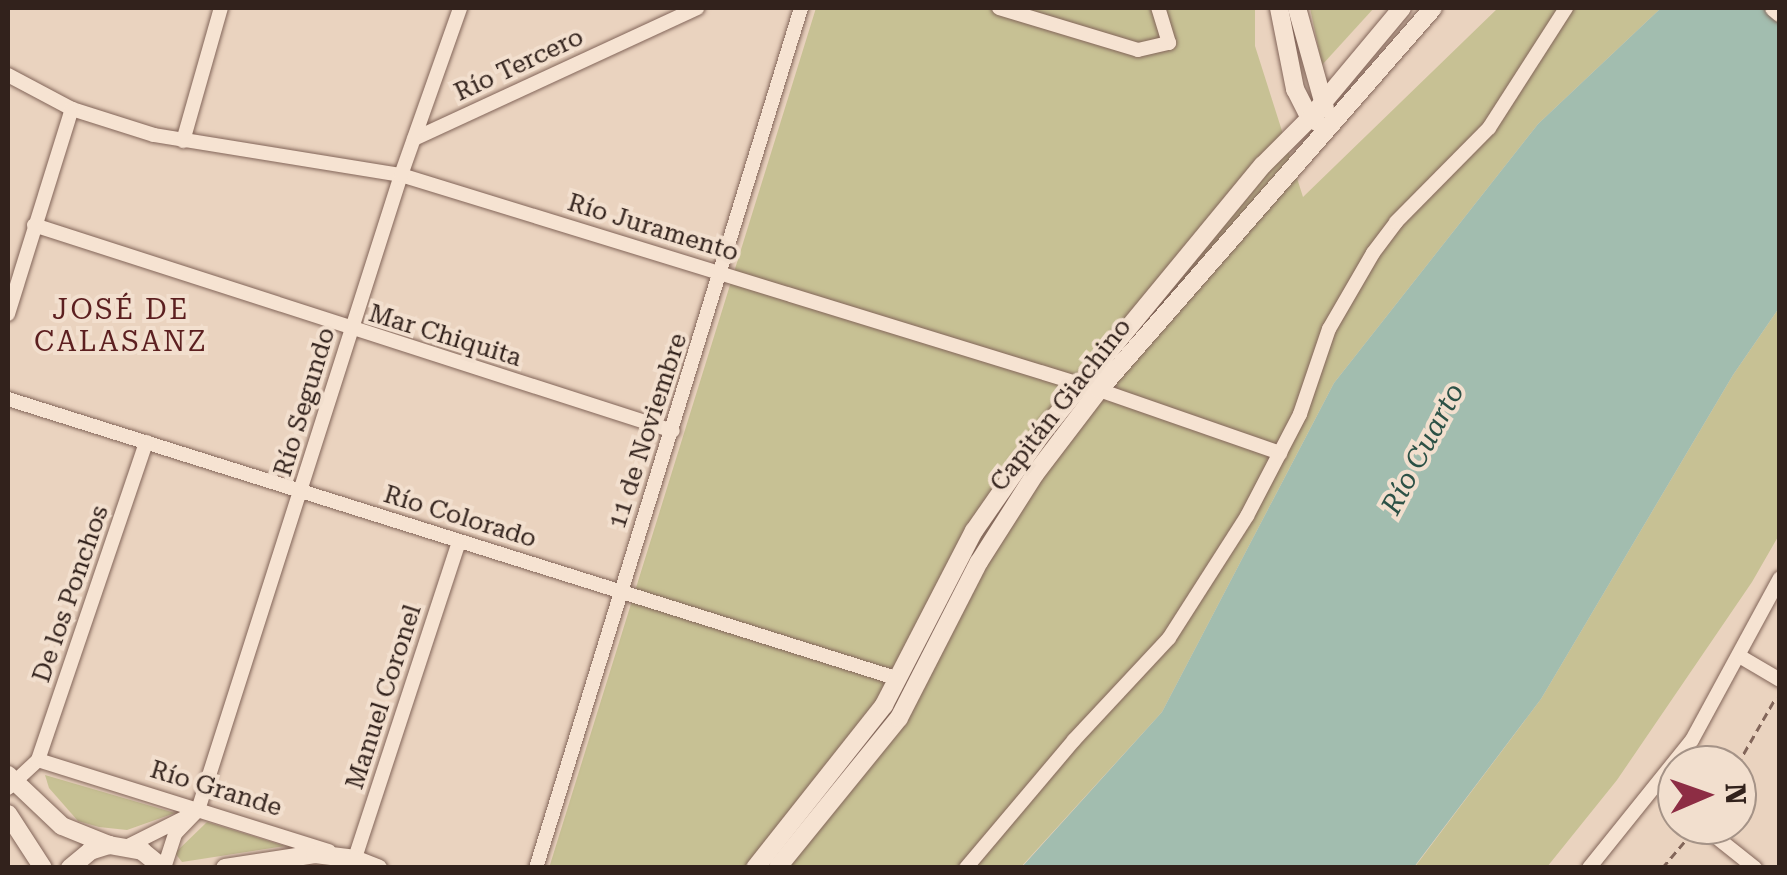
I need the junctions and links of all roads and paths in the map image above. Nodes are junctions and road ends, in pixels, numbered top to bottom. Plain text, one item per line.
1 (221, 8) edge
2 (460, 8) edge
3 (698, 8) edge
4 (801, 8) edge
5 (999, 8) edge
6 (1158, 8) edge
7 (1279, 8) edge
8 (1297, 8) edge
9 (1402, 8) edge
10 (1433, 8) edge
11 (1566, 8) edge
12 (8, 75) edge
13 (1324, 102) junction
14 (72, 109) junction
15 (1310, 118) junction
16 (1328, 128) junction
17 (414, 139) junction
18 (183, 141) junction
19 (401, 175) junction
20 (34, 225) junction
21 (723, 272) junction
22 (8, 314) edge
23 (351, 330) junction
24 (1090, 387) junction
25 (8, 399) edge
26 (673, 431) junction
27 (146, 442) junction
28 (1280, 453) junction
29 (302, 491) junction
30 (458, 542) junction
31 (1780, 578) edge
32 (620, 590) junction
33 (1740, 657) junction
34 (899, 679) junction
35 (1780, 680) edge
36 (1780, 691) edge
37 (1749, 745) edge
38 (38, 760) junction
39 (10, 782) edge
40 (198, 810) junction
41 (8, 814) edge
42 (108, 845) junction
43 (1682, 845) edge
44 (1725, 845) edge
45 (128, 846) junction
46 (779, 862) edge
47 (353, 863) edge
48 (42, 868) edge
49 (70, 868) edge
50 (164, 868) edge
51 (225, 868) edge
52 (378, 868) edge
53 (536, 868) edge
54 (755, 868) edge
55 (966, 868) edge
56 (1589, 868) edge
57 (1662, 868) edge
58 (1755, 868) edge

1 - 18 street
2 - 17 street, Río Segundo
3 - 17 street, Río Tercero
4 - 21 street, 11 de Noviembre
5 - 6 street
7 - 15 main road
8 - 13 main road
9 - 13 main road, Capitán Giachino
10 - 16 main road, Capitán Giachino
11 - 28 street
12 - 14 street, Río Juramento
13 - 15 main road, Capitán Giachino
13 - 16 main road
14 - 18 street, Río Juramento
14 - 20 street
15 - 16 main road
15 - 24 main road, Capitán Giachino
16 - 24 main road, Capitán Giachino
17 - 19 street, Río Segundo
18 - 19 street, Río Juramento
19 - 21 street, Río Juramento
19 - 23 street, Río Segundo
20 - 22 street
20 - 23 street, Mar Chiquita
21 - 24 street, Río Juramento
21 - 26 street, 11 de Noviembre
23 - 26 street, Mar Chiquita
23 - 29 street, Río Segundo
24 - 28 street, Río Juramento
24 - 34 main road, Capitán Giachino
24 - 46 main road, Capitán Giachino
25 - 27 street, Río Colorado
26 - 32 street, 11 de Noviembre
27 - 29 street, Río Colorado
27 - 38 street, De los Ponchos
28 - 55 street
29 - 30 street, Río Colorado
29 - 40 street, Río Segundo
30 - 32 street, Río Colorado
30 - 47 street, Manuel Coronel
31 - 33 street
32 - 34 street, Río Colorado
32 - 53 street, 11 de Noviembre
33 - 35 street
33 - 56 street
34 - 46 main road, Capitán Giachino
36 - 37 path
38 - 39 street
38 - 40 street, Río Grande
39 - 42 main road
40 - 45 street
40 - 47 street, Río Grande
40 - 50 street, Río Segundo
41 - 48 main road
42 - 45 main road
42 - 49 main road
43 - 57 path
44 - 58 street
45 - 50 main road
46 - 54 main road, Capitán Giachino
47 - 51 main road
47 - 52 main road, Río Grande

